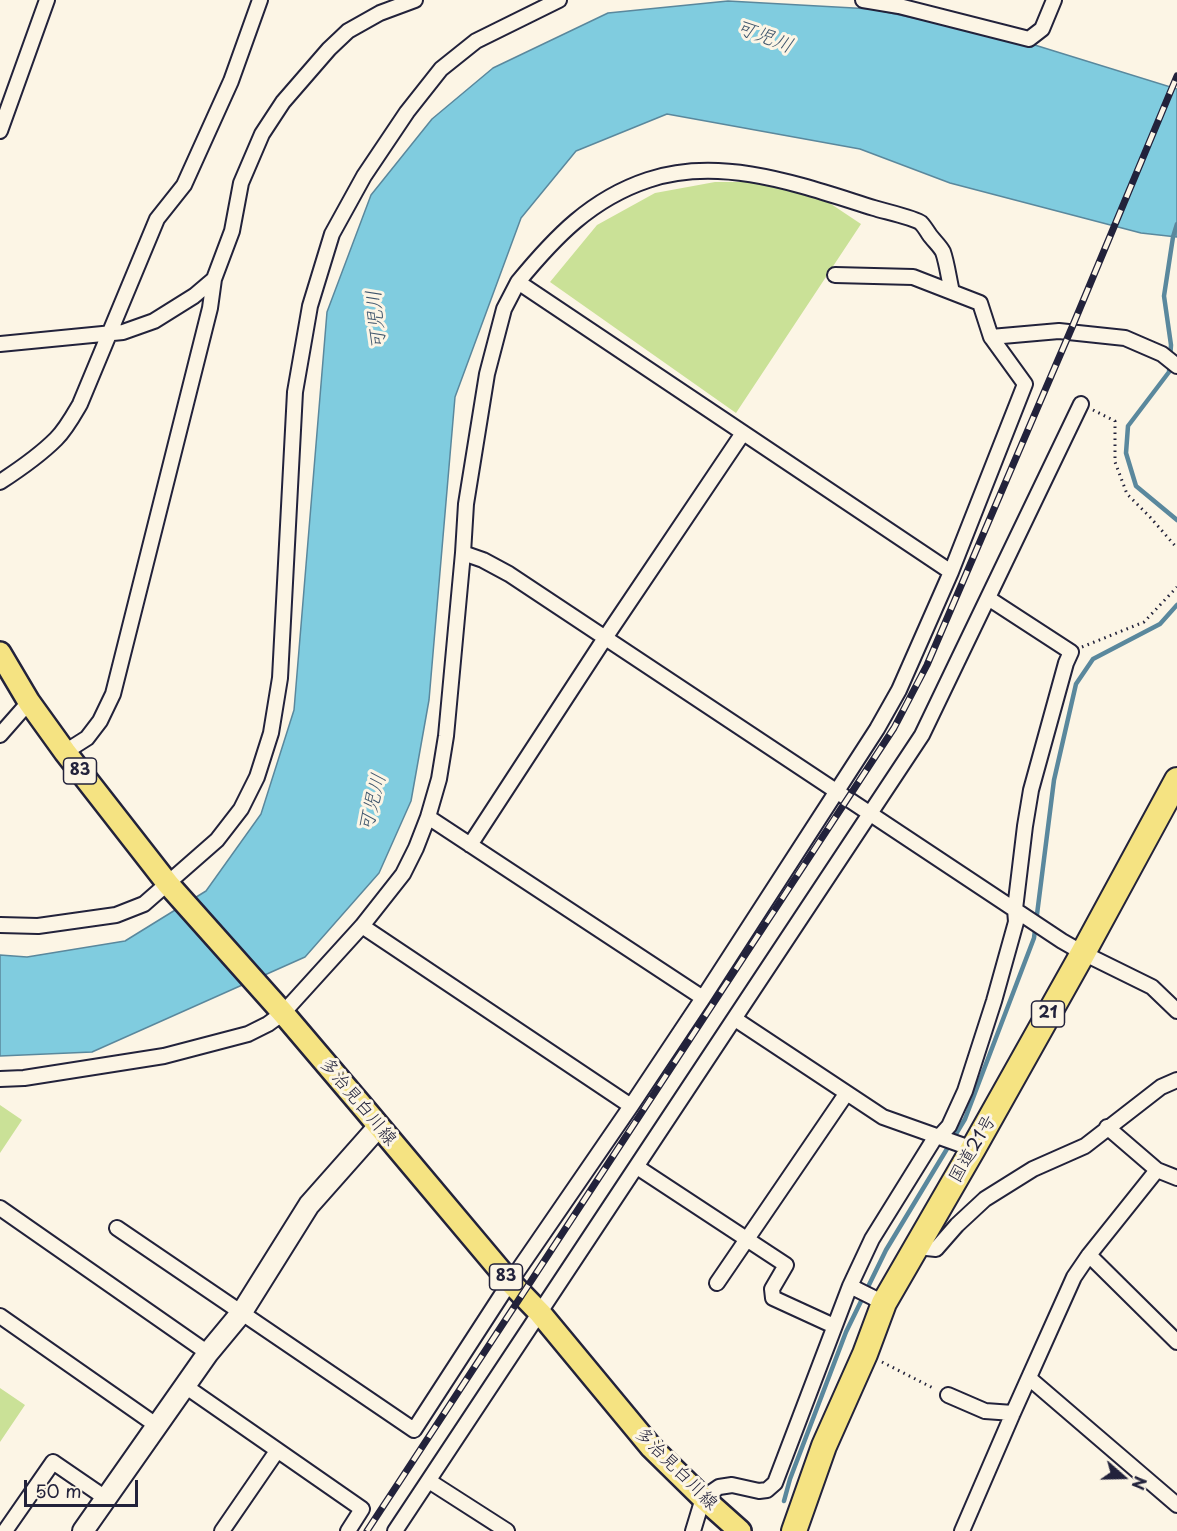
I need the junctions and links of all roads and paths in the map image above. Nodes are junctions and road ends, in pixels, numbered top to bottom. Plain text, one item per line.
1 (47, 0) edge
2 (260, 0) edge
3 (415, 0) edge
4 (559, 0) edge
5 (863, 0) edge
6 (1054, 0) edge
7 (0, 130) edge
8 (835, 275) dead end
9 (214, 279) junction
10 (518, 282) junction
11 (952, 292) junction
12 (109, 333) junction
13 (991, 337) junction
14 (0, 344) edge
15 (1177, 366) edge
16 (1081, 404) joint
17 (743, 433) junction
18 (0, 482) edge
19 (1177, 548) edge
20 (463, 553) junction
21 (951, 572) junction
22 (1177, 587) edge
23 (988, 598) junction
24 (604, 638) junction
25 (1071, 652) junction
26 (0, 653) edge
27 (29, 702) junction
28 (0, 735) edge
29 (65, 752) junction
30 (1177, 780) edge
31 (838, 792) junction
32 (870, 814) junction
33 (429, 817) junction
34 (470, 844) junction
35 (168, 884) junction
36 (1015, 909) junction
37 (0, 925) edge
38 (362, 926) junction
39 (1083, 953) junction
40 (703, 998) junction
41 (1177, 1011) edge
42 (283, 1013) junction
43 (735, 1019) junction
44 (0, 1079) edge
45 (1177, 1080) edge
46 (846, 1094) junction
47 (631, 1106) junction
48 (379, 1126) junction
49 (1107, 1127) junction
50 (937, 1137) junction
51 (973, 1149) junction
52 (637, 1167) junction
53 (1157, 1170) junction
54 (1177, 1178) edge
55 (0, 1208) edge
56 (117, 1228) dead end
57 (747, 1240) junction
58 (916, 1247) junction
59 (1089, 1255) junction
60 (510, 1282) junction
61 (717, 1283) dead end
62 (849, 1286) junction
63 (884, 1303) junction
64 (242, 1312) junction
65 (540, 1313) junction
66 (0, 1316) edge
67 (834, 1326) junction
68 (1177, 1342) edge
69 (208, 1353) junction
70 (865, 1354) junction
71 (1029, 1377) junction
72 (184, 1386) junction
73 (948, 1395) joint
74 (1012, 1413) junction
75 (156, 1425) junction
76 (277, 1451) junction
77 (429, 1481) junction
78 (703, 1498) junction
79 (107, 1499) junction
80 (1177, 1505) edge
81 (5, 1531) edge
82 (83, 1531) edge
83 (222, 1531) edge
84 (348, 1531) edge
85 (395, 1531) edge
86 (507, 1531) edge
87 (693, 1531) edge
88 (740, 1531) edge
89 (794, 1531) edge
90 (962, 1531) edge

1 - 7 street
2 - 12 street
3 - 9 street
4 - 35 street
5 - 6 street
8 - 11 street
9 - 12 street
9 - 29 street
10 - 11 street
10 - 17 street
10 - 20 street
11 - 13 street
12 - 14 street
12 - 18 street
13 - 15 street
13 - 21 street
16 - 19 path
16 - 23 street
17 - 21 street
17 - 24 street
20 - 24 street
20 - 33 street
21 - 31 street
22 - 25 path
23 - 25 street
23 - 32 street
24 - 31 street
24 - 34 street
25 - 36 street
26 - 27 main road, 多治見白川線 / 83
27 - 28 street
27 - 29 main road, 多治見白川線 / 83
29 - 35 main road, 多治見白川線 / 83
30 - 39 highway, 国道21号 / 21
31 - 32 street
31 - 40 street
32 - 36 street
32 - 43 street
33 - 34 street
33 - 38 street
34 - 40 street
35 - 37 street
35 - 42 main road, 多治見白川線 / 83
36 - 39 street
36 - 50 street
38 - 42 street
38 - 47 street
39 - 41 street
39 - 51 highway, 国道21号 / 21
40 - 47 street
42 - 44 street
42 - 48 main road, 多治見白川線 / 83
43 - 46 street
43 - 52 street
45 - 49 street
46 - 50 street
46 - 57 street
47 - 60 street
48 - 60 main road, 多治見白川線 / 83
48 - 64 street
49 - 53 street
49 - 58 street
50 - 51 street
50 - 62 street
51 - 58 highway, 国道21号 / 21
52 - 57 street
52 - 65 street
53 - 54 street
53 - 59 street
55 - 69 street
56 - 64 street
57 - 61 street
57 - 67 street
58 - 63 highway, 国道21号 / 21
59 - 68 street
59 - 71 street
60 - 64 street
60 - 65 main road, 多治見白川線 / 83
62 - 63 street
62 - 67 street
63 - 70 highway, 国道21号 / 21
64 - 69 street
65 - 77 street
65 - 78 main road, 多治見白川線 / 83
66 - 75 street
67 - 78 street
69 - 72 street
70 - 73 path
70 - 89 highway, 国道21号 / 21
71 - 74 street
71 - 80 street
72 - 75 street
72 - 76 street
73 - 74 street
74 - 90 street
75 - 79 street
76 - 83 street
76 - 84 street
77 - 85 street
77 - 86 street
78 - 87 street
78 - 88 main road, 多治見白川線 / 83
79 - 81 street
79 - 82 street

